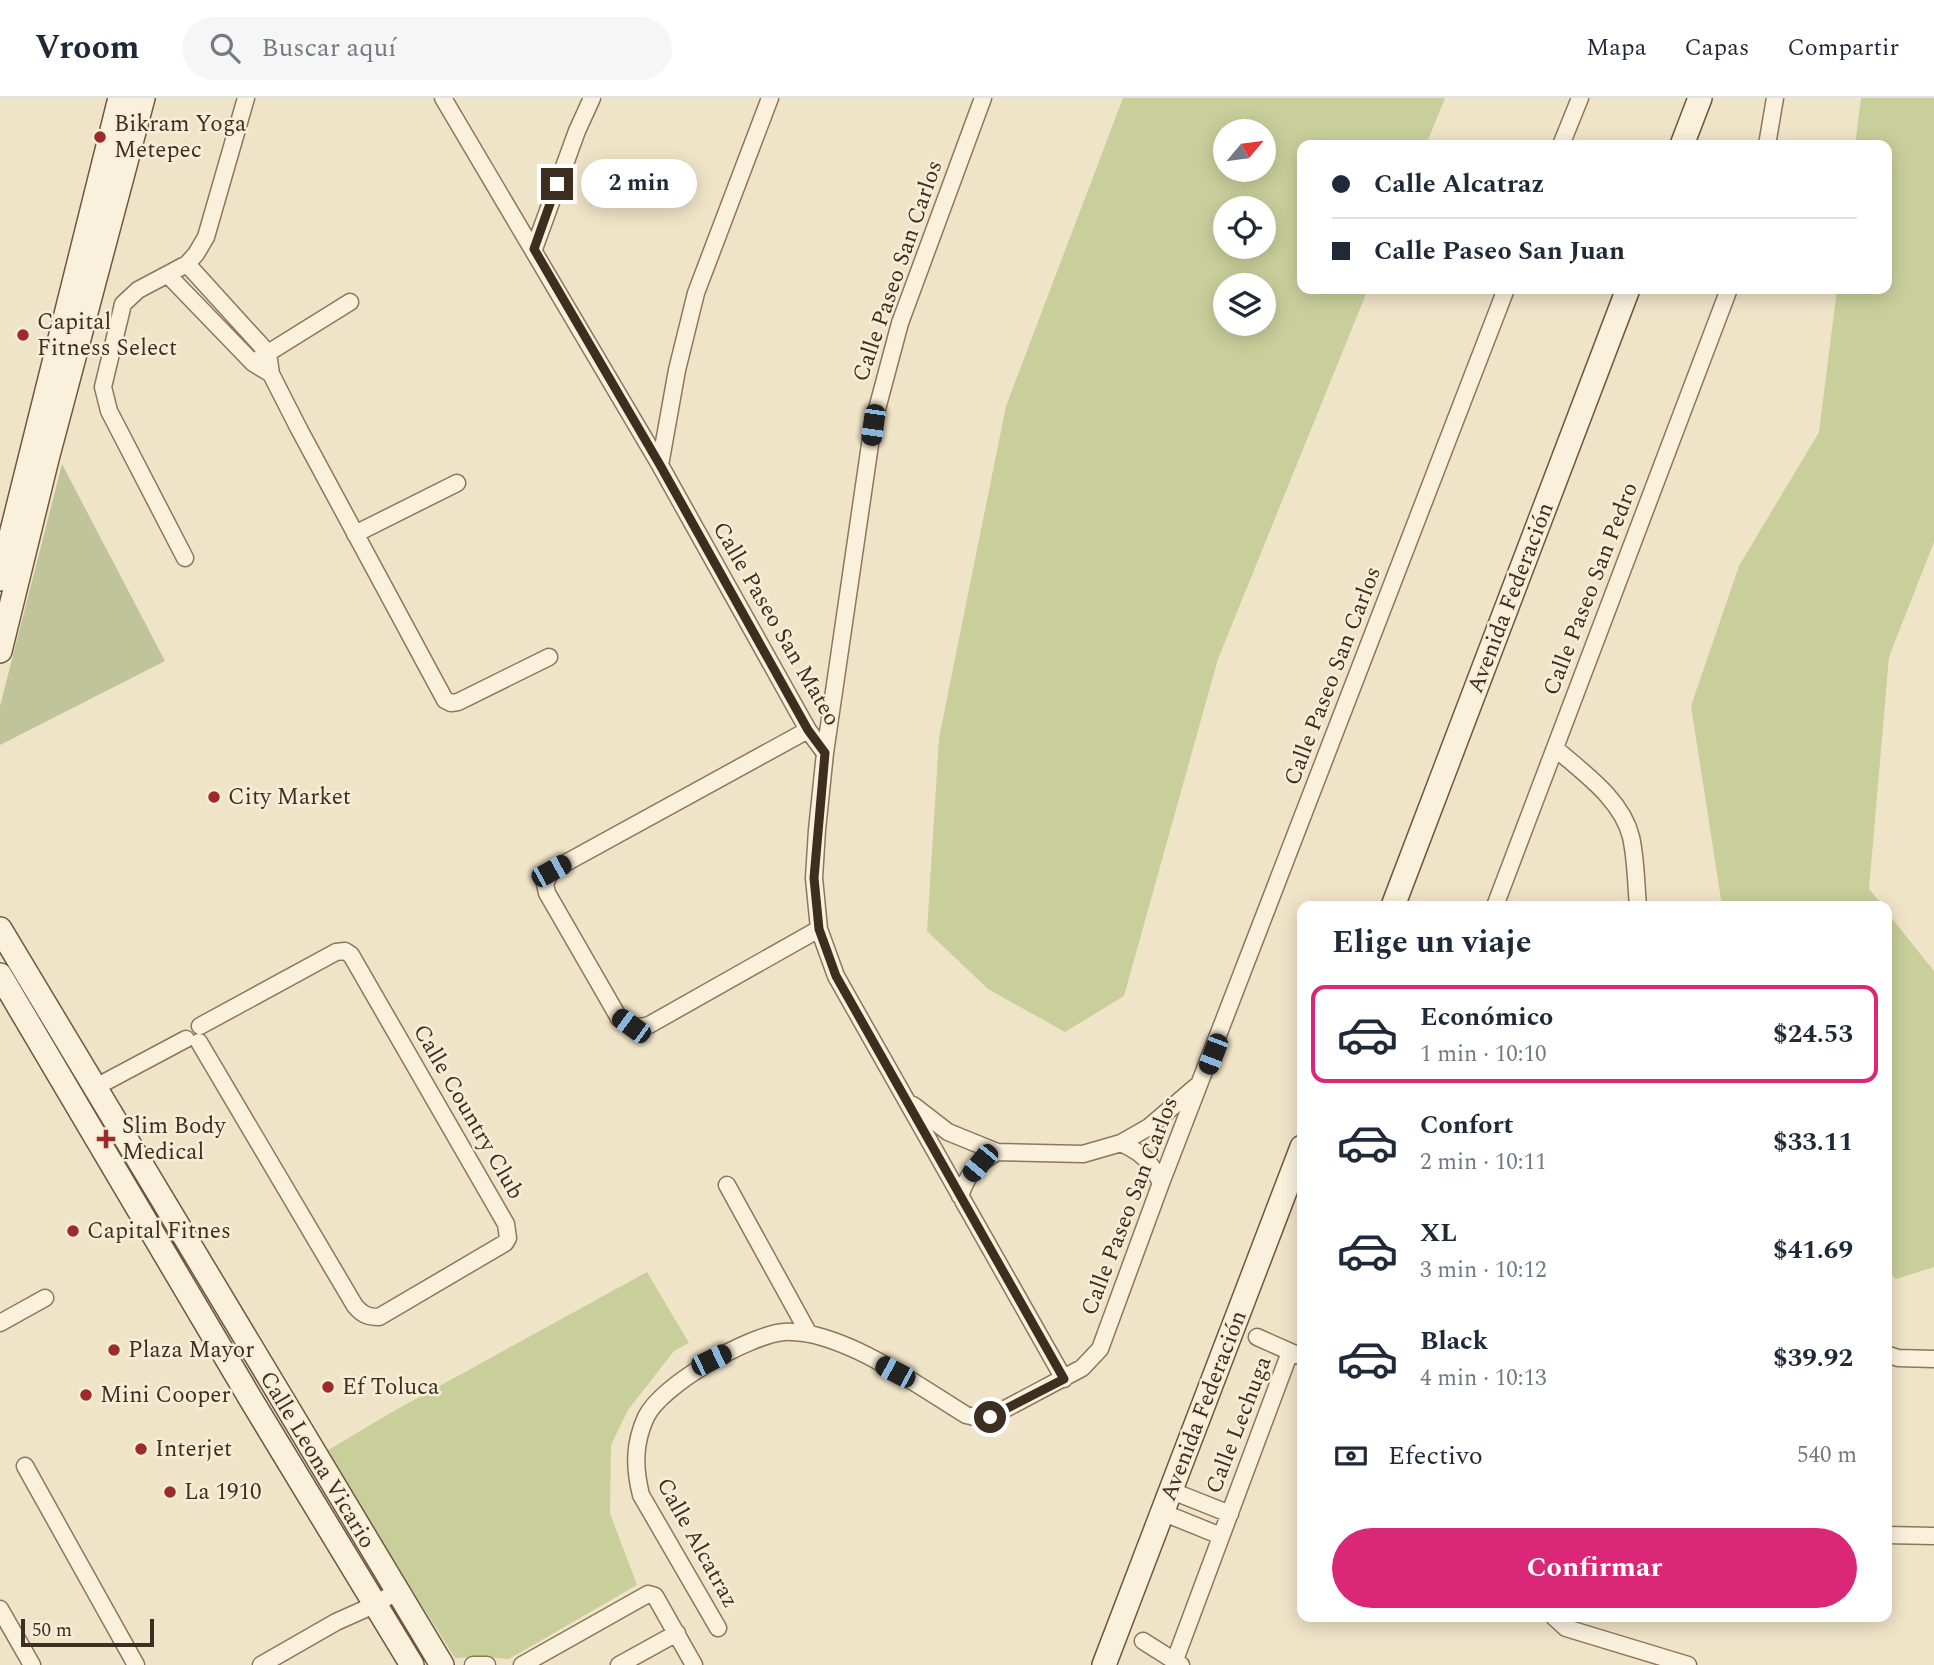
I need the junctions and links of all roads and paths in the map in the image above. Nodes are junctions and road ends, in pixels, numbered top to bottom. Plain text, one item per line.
1 (120, 98) edge
2 (143, 98) edge
3 (246, 98) edge
4 (443, 98) edge
5 (592, 98) edge
6 (769, 98) edge
7 (983, 98) edge
8 (1580, 98) edge
9 (1700, 98) edge
10 (1775, 98) edge
11 (1564, 140) edge
12 (1684, 140) edge
13 (1768, 140) edge
14 (534, 249) junction
15 (187, 264) junction
16 (168, 275) junction
17 (1504, 294) edge
18 (1626, 294) edge
19 (1727, 294) edge
20 (350, 302) dead end
21 (268, 353) junction
22 (253, 363) junction
23 (271, 374) junction
24 (660, 465) junction
25 (457, 484) dead end
26 (355, 534) junction
27 (185, 558) dead end
28 (0, 579) edge
29 (0, 651) edge
30 (549, 657) dead end
31 (808, 730) junction
32 (1555, 748) junction
33 (825, 753) junction
34 (1395, 901) edge
35 (1497, 901) edge
36 (1637, 901) edge
37 (0, 929) edge
38 (819, 929) junction
39 (0, 975) edge
40 (195, 1036) junction
41 (1203, 1080) junction
42 (93, 1088) junction
43 (906, 1100) junction
44 (1121, 1143) junction
45 (997, 1152) junction
46 (1297, 1160) edge
47 (1161, 1183) junction
48 (727, 1185) dead end
49 (960, 1195) junction
50 (45, 1298) dead end
51 (226, 1308) junction
52 (205, 1320) junction
53 (0, 1323) edge
54 (809, 1334) junction
55 (1257, 1337) dead end
56 (1100, 1349) joint
57 (1296, 1355) edge
58 (1892, 1356) edge
59 (1934, 1359) edge
60 (1064, 1379) junction
61 (25, 1466) dead end
62 (1172, 1491) junction
63 (1164, 1513) junction
64 (1230, 1514) junction
65 (1892, 1535) edge
66 (1221, 1536) junction
67 (1934, 1536) edge
68 (396, 1592) junction
69 (374, 1605) junction
70 (0, 1609) edge
71 (1558, 1622) edge
72 (718, 1628) dead end
73 (677, 1633) junction
74 (1143, 1641) dead end
75 (1178, 1662) edge
76 (32, 1665) edge
77 (136, 1665) edge
78 (261, 1665) edge
79 (412, 1665) edge
80 (442, 1665) edge
81 (473, 1665) edge
82 (487, 1665) edge
83 (522, 1665) edge
84 (619, 1665) edge
85 (694, 1665) edge
86 (1104, 1665) edge
87 (1688, 1665) edge

1 - 28 main road
2 - 29 main road
3 - 15 street
4 - 14 street, Calle Paseo San Mateo
5 - 14 street
6 - 24 street
7 - 33 street, Calle Paseo San Carlos
8 - 11 street
9 - 12 main road
10 - 13 street
14 - 24 street, Calle Paseo San Mateo
15 - 16 street
15 - 21 street
16 - 22 street
16 - 27 street
17 - 41 street, Calle Paseo San Carlos
18 - 34 main road, Avenida Federación
19 - 32 street, Calle Paseo San Pedro
20 - 21 street
21 - 22 street
21 - 23 street
22 - 23 street
23 - 26 street
24 - 31 street, Calle Paseo San Mateo
25 - 26 street
26 - 30 street
31 - 33 street, Calle Paseo San Mateo
31 - 38 street
32 - 35 street, Calle Paseo San Pedro
32 - 36 street
33 - 38 street, Calle Paseo San Mateo
37 - 42 main road, Calle Leona Vicario
38 - 43 street, Calle Paseo San Mateo
39 - 52 main road, Calle Leona Vicario
40 - 40 street, Calle Country Club
40 - 42 street, Calle Country Club
41 - 44 street, Calle Paseo San Carlos
41 - 47 street, Calle Paseo San Carlos
42 - 51 main road, Calle Leona Vicario
43 - 45 street, Calle Paseo San Carlos
43 - 49 street, Calle Paseo San Mateo
44 - 45 street, Calle Paseo San Carlos
44 - 47 street
45 - 49 street
46 - 62 main road, Avenida Federación
47 - 56 street, Calle Paseo San Carlos
48 - 54 street
49 - 60 street, Calle Paseo San Mateo
50 - 53 street
51 - 52 main road
51 - 68 main road, Calle Leona Vicario
52 - 69 main road, Calle Leona Vicario
54 - 60 street, Calle Alcatraz
54 - 72 street, Calle Alcatraz
55 - 57 street
56 - 60 street, Calle Alcatraz
57 - 64 street, Calle Lechuga
58 - 59 street
61 - 77 street
62 - 63 main road, Avenida Federación
62 - 64 street, Calle Lechuga
63 - 66 street
63 - 86 main road, Avenida Federación
64 - 66 street, Calle Lechuga
65 - 67 street
66 - 75 street, Calle Lechuga
68 - 69 street
68 - 80 main road, Calle Leona Vicario
69 - 78 street
69 - 79 main road, Calle Leona Vicario
70 - 76 street
71 - 87 street
73 - 83 street
73 - 84 street
73 - 85 street
74 - 75 street, Calle Lechuga
81 - 82 street

